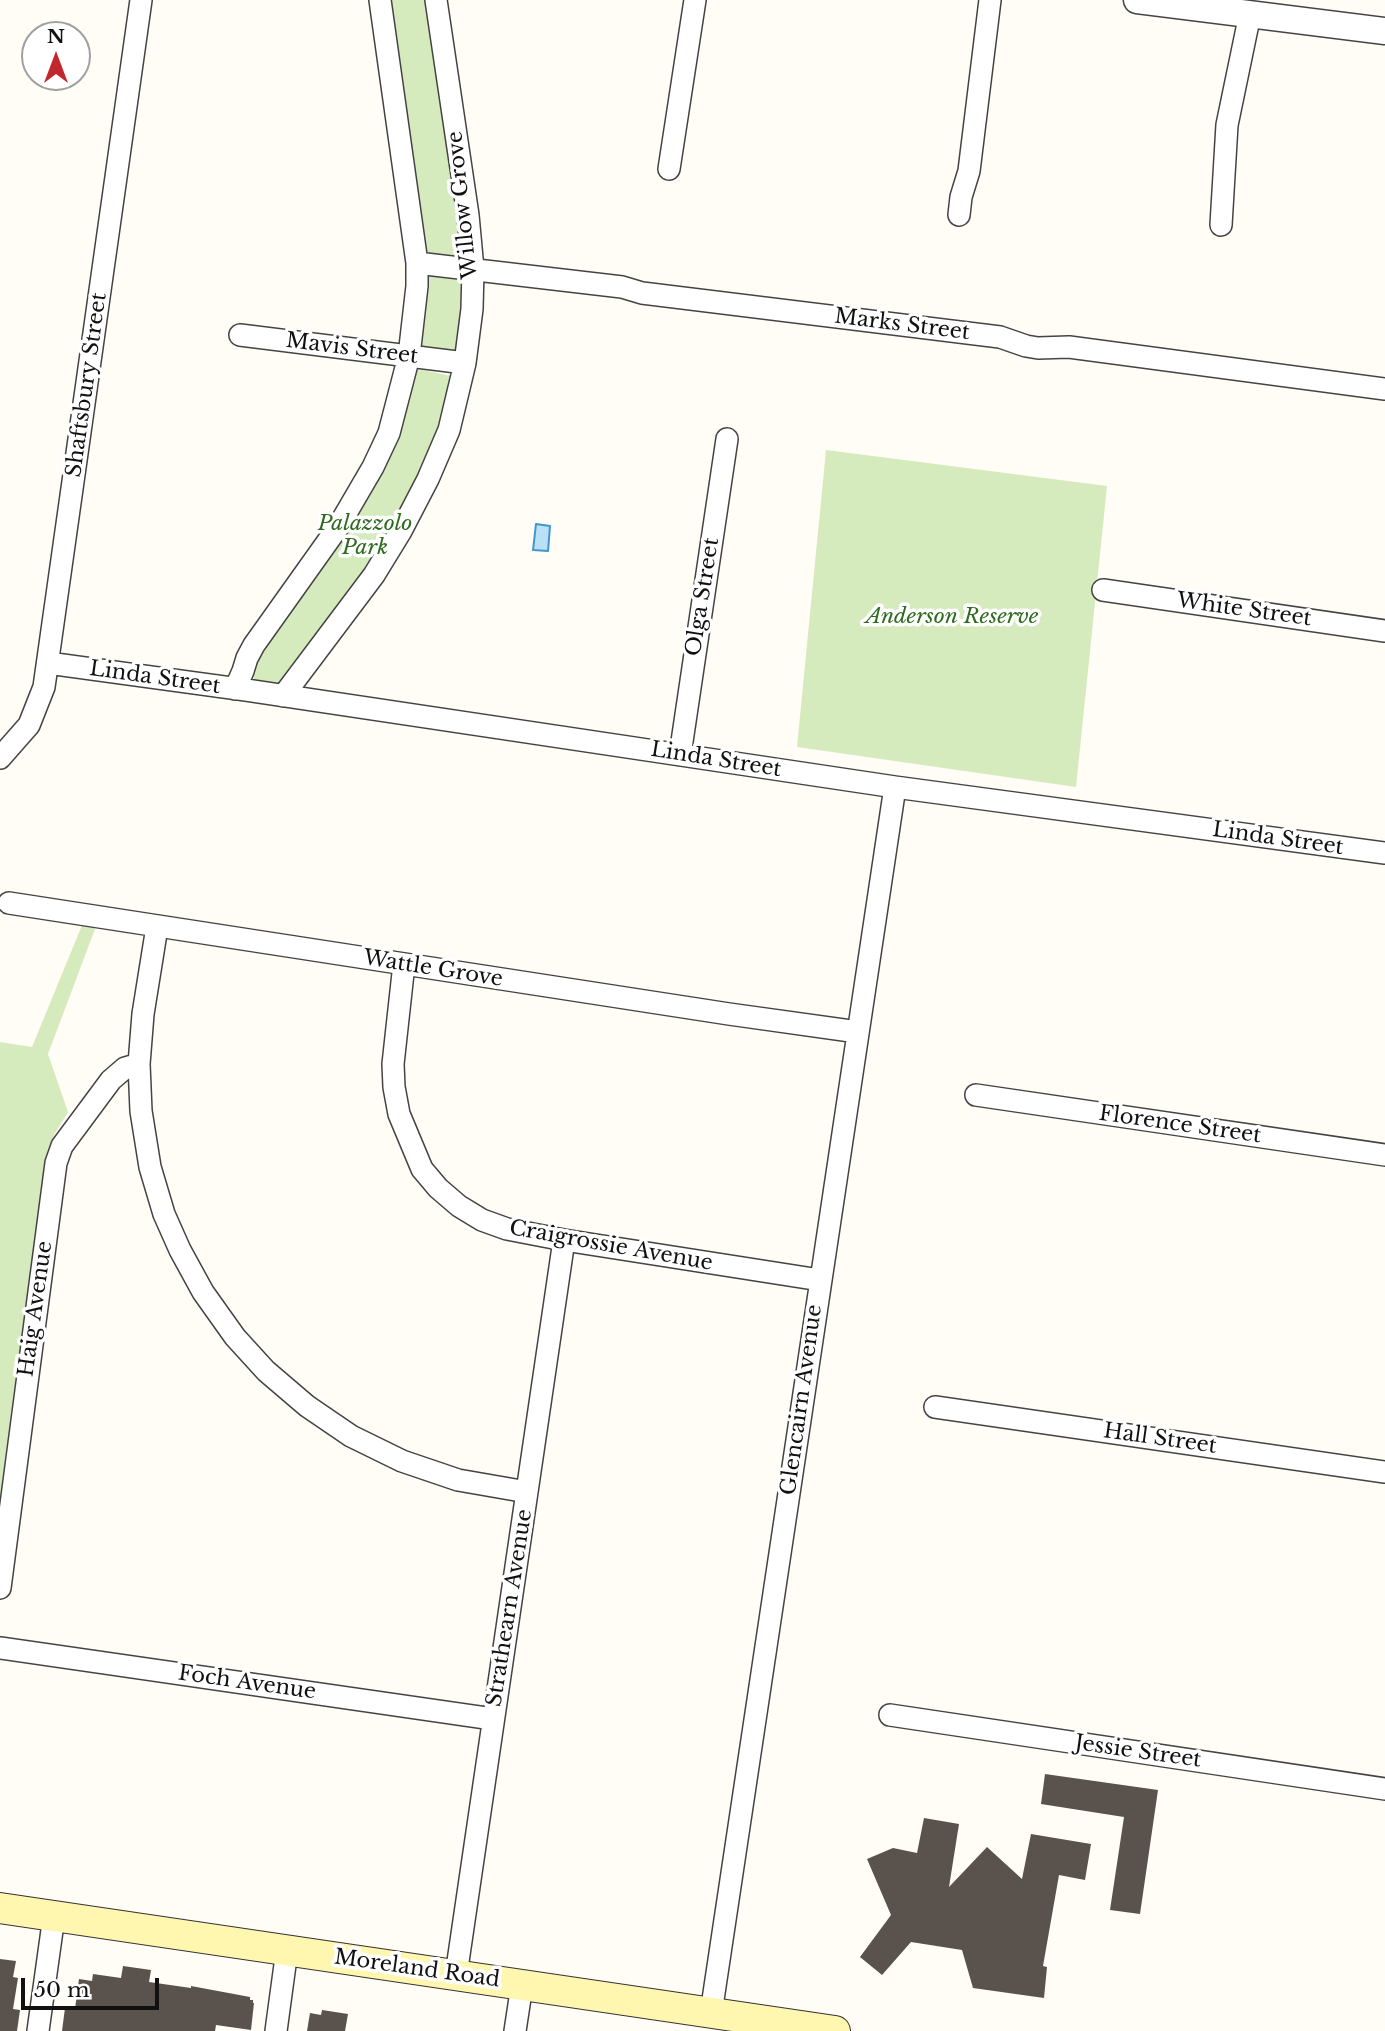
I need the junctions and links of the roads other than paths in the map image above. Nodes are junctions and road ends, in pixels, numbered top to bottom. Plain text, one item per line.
1 (141, 0) edge
2 (380, 0) edge
3 (436, 0) edge
4 (695, 0) edge
5 (990, 0) edge
6 (1138, 0) edge
7 (1263, 10) edge
8 (1385, 31) edge
9 (669, 169) dead end
10 (959, 215) dead end
11 (1221, 225) dead end
12 (417, 263) junction
13 (473, 269) junction
14 (240, 335) dead end
15 (409, 356) junction
16 (465, 363) junction
17 (1385, 389) edge
18 (727, 439) dead end
19 (1103, 590) dead end
20 (1385, 631) edge
21 (48, 663) junction
22 (235, 689) junction
23 (283, 695) junction
24 (680, 755) junction
25 (0, 758) edge
26 (895, 787) junction
27 (1385, 853) edge
28 (9, 903) dead end
29 (158, 928) junction
30 (404, 964) junction
31 (858, 1032) junction
32 (139, 1064) junction
33 (976, 1095) dead end
34 (1385, 1155) edge
35 (564, 1240) junction
36 (820, 1280) junction
37 (935, 1407) dead end
38 (1385, 1472) edge
39 (527, 1492) junction
40 (0, 1588) edge
41 (0, 1648) edge
42 (890, 1715) dead end
43 (493, 1719) junction
44 (1385, 1788) edge
45 (0, 1908) edge
46 (54, 1916) junction
47 (287, 1950) junction
48 (456, 1975) junction
49 (522, 1985) junction
50 (711, 2013) junction
51 (38, 2031) edge
52 (276, 2031) edge
53 (515, 2031) edge
54 (835, 2031) edge

1 - 21 street, Shaftsbury Street
2 - 12 street
3 - 13 street, Willow Grove
4 - 9 street
5 - 10 street
6 - 7 street
7 - 8 street
7 - 11 street
12 - 13 street, Marks Street
12 - 15 street
13 - 16 street, Willow Grove
13 - 17 street, Marks Street
14 - 15 street, Mavis Street
15 - 16 street, Mavis Street
15 - 22 street
16 - 23 street, Willow Grove
18 - 24 street, Olga Street
19 - 20 street, White Street
21 - 22 street, Linda Street
21 - 25 street, Shaftsbury Street
22 - 23 street, Linda Street
23 - 24 street, Linda Street
24 - 26 street, Linda Street
26 - 27 street, Linda Street
26 - 31 street, Glencairn Avenue
28 - 29 street, Wattle Grove
29 - 30 street, Wattle Grove
29 - 32 street
30 - 31 street, Wattle Grove
30 - 35 street, Craigrossie Avenue
31 - 36 street, Glencairn Avenue
32 - 39 street
32 - 40 street, Haig Avenue
33 - 34 street, Florence Street
35 - 36 street, Craigrossie Avenue
35 - 39 street, Strathearn Avenue
36 - 50 street, Glencairn Avenue
37 - 38 street, Hall Street
39 - 43 street, Strathearn Avenue
41 - 43 street, Foch Avenue
42 - 44 street, Jessie Street
43 - 48 street, Strathearn Avenue
45 - 46 main road, Moreland Road
46 - 47 main road, Moreland Road
46 - 51 street
47 - 48 main road, Moreland Road
47 - 52 street
48 - 49 main road, Moreland Road
49 - 50 main road, Moreland Road
49 - 53 street
50 - 54 main road, Moreland Road

